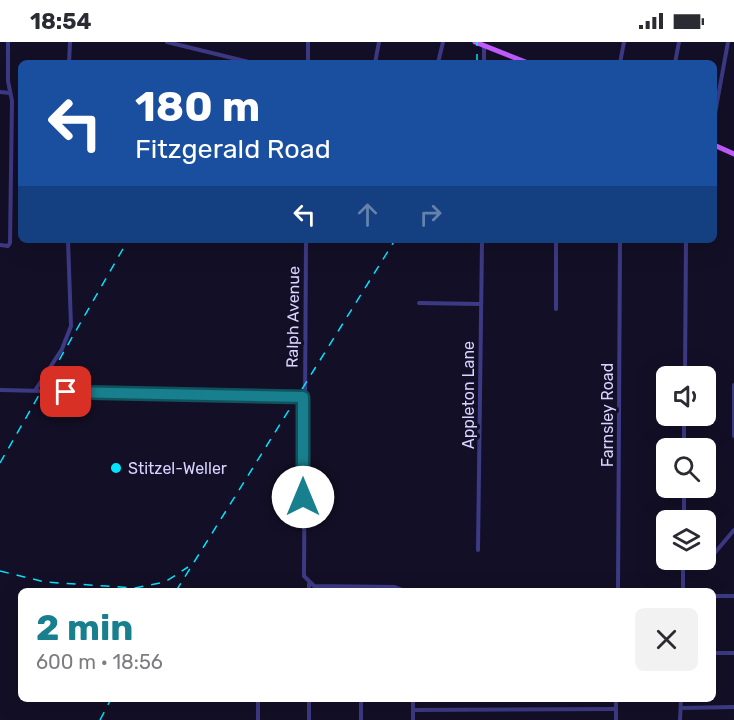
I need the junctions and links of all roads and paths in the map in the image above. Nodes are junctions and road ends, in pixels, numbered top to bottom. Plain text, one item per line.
1 (8, 42) edge
2 (70, 42) edge
3 (166, 42) edge
4 (308, 42) edge
5 (379, 42) edge
6 (443, 42) edge
7 (475, 42) edge
8 (624, 42) edge
9 (679, 42) edge
10 (728, 42) edge
11 (188, 45) edge
12 (484, 45) junction
13 (69, 60) edge
14 (242, 60) edge
15 (308, 60) edge
16 (376, 60) edge
17 (439, 60) edge
18 (484, 60) edge
19 (521, 60) edge
20 (621, 60) edge
21 (676, 60) edge
22 (0, 92) edge
23 (10, 93) junction
24 (717, 102) edge
25 (717, 146) edge
26 (734, 154) edge
27 (68, 243) edge
28 (306, 243) edge
29 (482, 243) edge
30 (556, 243) edge
31 (620, 243) edge
32 (686, 243) edge
33 (0, 245) edge
34 (419, 303) dead end
35 (481, 304) junction
36 (556, 309) dead end
37 (685, 366) edge
38 (734, 385) edge
39 (0, 390) edge
40 (36, 390) junction
41 (303, 397) junction
42 (734, 436) edge
43 (734, 530) edge
44 (732, 536) edge
45 (478, 550) dead end
46 (716, 553) edge
47 (683, 570) edge
48 (309, 584) junction
49 (309, 588) edge
50 (351, 588) edge
51 (378, 588) edge
52 (398, 588) edge
53 (618, 588) edge
54 (683, 588) edge
55 (716, 596) edge
56 (734, 596) edge
57 (716, 653) edge
58 (734, 653) edge
59 (258, 702) edge
60 (309, 702) edge
61 (361, 702) edge
62 (413, 702) edge
63 (616, 702) edge
64 (681, 702) edge
65 (734, 707) edge
66 (681, 708) junction
67 (616, 709) junction
68 (413, 710) junction
69 (258, 720) edge
70 (309, 720) edge
71 (361, 720) edge
72 (413, 720) edge
73 (616, 720) edge
74 (680, 720) edge

1 - 23 street
2 - 13 street
3 - 11 street
4 - 15 street
5 - 16 street
6 - 17 street
7 - 12 main road
8 - 20 street
9 - 21 street
10 - 24 street
11 - 14 street
12 - 18 street
12 - 19 main road
22 - 23 street
23 - 33 street
25 - 26 main road
27 - 40 street
28 - 41 street, Ralph Avenue
29 - 35 street, Appleton Lane
30 - 36 street
31 - 53 street, Farnsley Road
32 - 37 street
34 - 35 street
35 - 45 street, Appleton Lane
38 - 42 street
39 - 40 street
40 - 41 street
41 - 48 street, Ralph Avenue
43 - 44 street
44 - 46 street
47 - 54 street
48 - 49 street, Ralph Avenue
48 - 50 street
51 - 52 street
55 - 56 street
57 - 58 street
59 - 69 street
60 - 70 street
61 - 71 street
62 - 68 street
63 - 67 street
64 - 66 street
65 - 66 street
66 - 74 street
67 - 68 street
67 - 73 street
68 - 72 street

